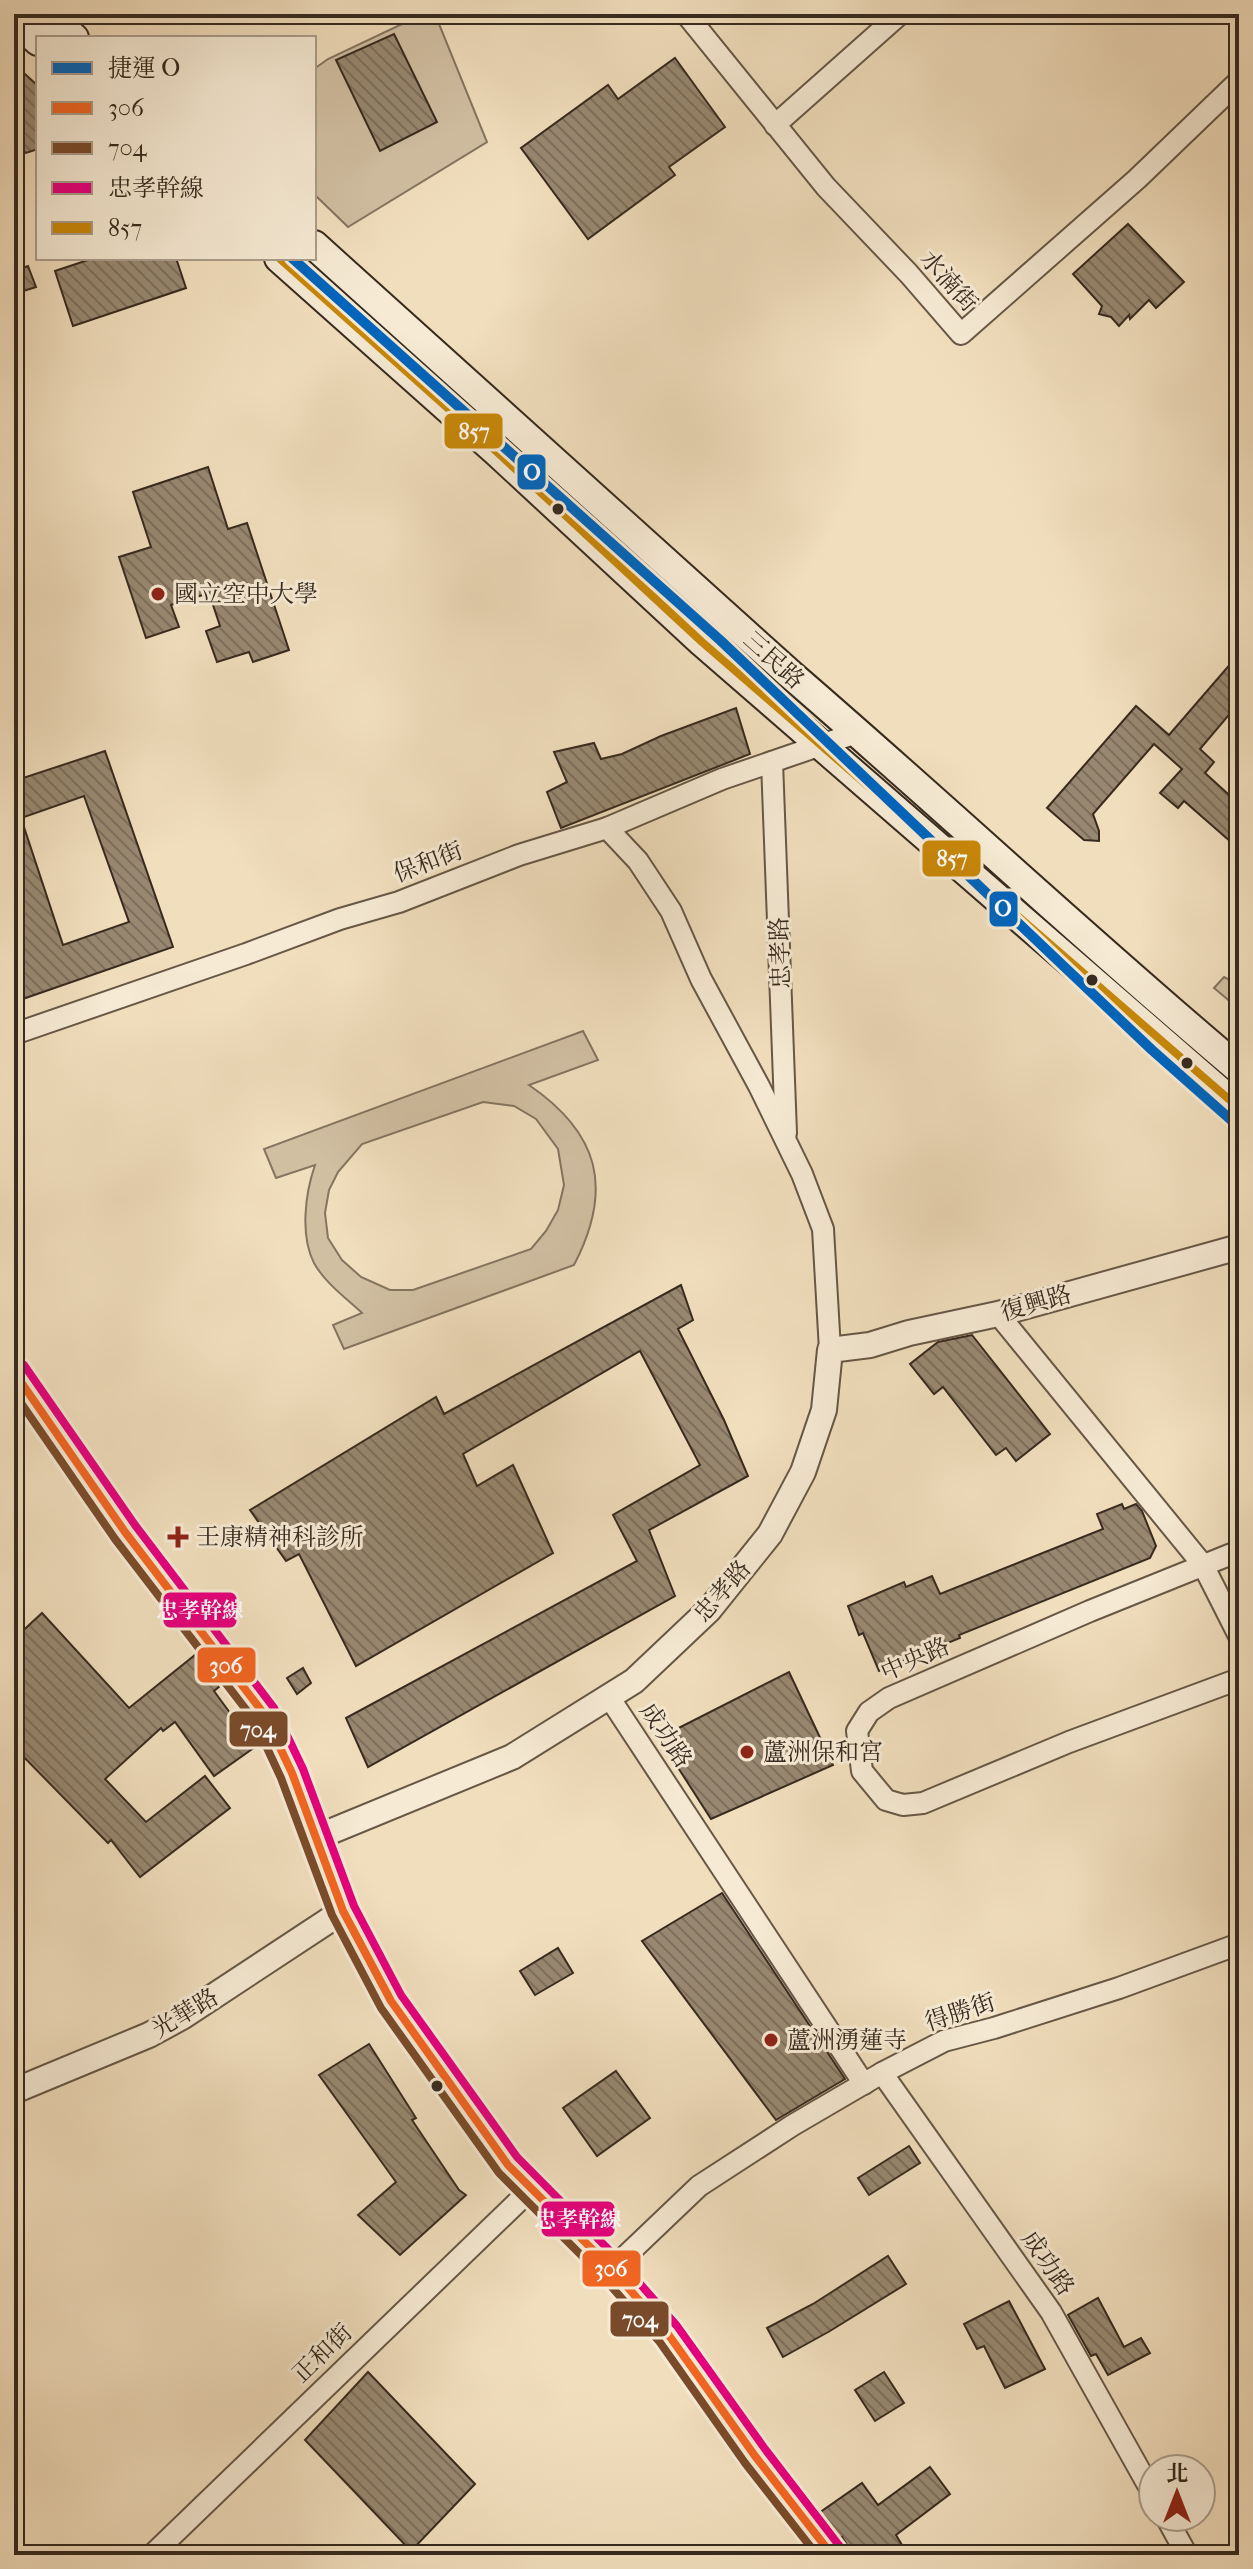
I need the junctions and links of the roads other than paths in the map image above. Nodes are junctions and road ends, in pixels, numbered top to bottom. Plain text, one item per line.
1 (47, 14) edge
2 (686, 14) edge
3 (900, 14) edge
4 (14, 19) edge
5 (72, 36) edge
6 (36, 39) edge
7 (1239, 81) edge
8 (775, 125) junction
9 (316, 247) edge
10 (281, 260) edge
11 (859, 732) junction
12 (821, 745) junction
13 (772, 762) junction
14 (607, 828) junction
15 (14, 1034) edge
16 (1239, 1069) edge
17 (1239, 1108) edge
18 (787, 1145) junction
19 (1239, 1247) edge
20 (998, 1314) junction
21 (830, 1350) junction
22 (14, 1372) edge
23 (1239, 1551) edge
24 (1203, 1565) junction
25 (1239, 1636) edge
26 (1239, 1679) edge
27 (609, 1697) junction
28 (315, 1838) junction
29 (343, 1911) junction
30 (1239, 1944) edge
31 (873, 2078) junction
32 (14, 2091) edge
33 (530, 2190) junction
34 (612, 2269) junction
35 (1137, 2465) edge
36 (1175, 2533) edge
37 (152, 2555) edge
38 (832, 2555) edge
39 (1187, 2555) edge

1 - 5 main road
2 - 8 street, 水湳街
3 - 8 street
4 - 6 main road
7 - 8 street, 水湳街
9 - 11 main road, 三民路
10 - 12 main road, 三民路
11 - 12 street, 保和街
11 - 16 main road, 三民路
12 - 13 street, 保和街
12 - 17 main road, 三民路
13 - 14 street, 保和街
13 - 18 street, 忠孝路
14 - 15 street, 保和街
14 - 18 street, 忠孝路
18 - 21 street, 忠孝路
19 - 20 street, 復興路
20 - 21 street, 復興路
20 - 24 street
21 - 27 street, 忠孝路
22 - 28 street
23 - 24 street, 中央路
24 - 25 street
24 - 26 street, 中央路
27 - 28 street, 忠孝路
27 - 31 street, 成功路
28 - 29 street
29 - 32 street, 光華路
29 - 33 street
30 - 31 street, 得勝街
31 - 34 street, 得勝街
31 - 35 street, 成功路
33 - 34 street
33 - 37 street, 正和街
34 - 38 street
36 - 39 street

